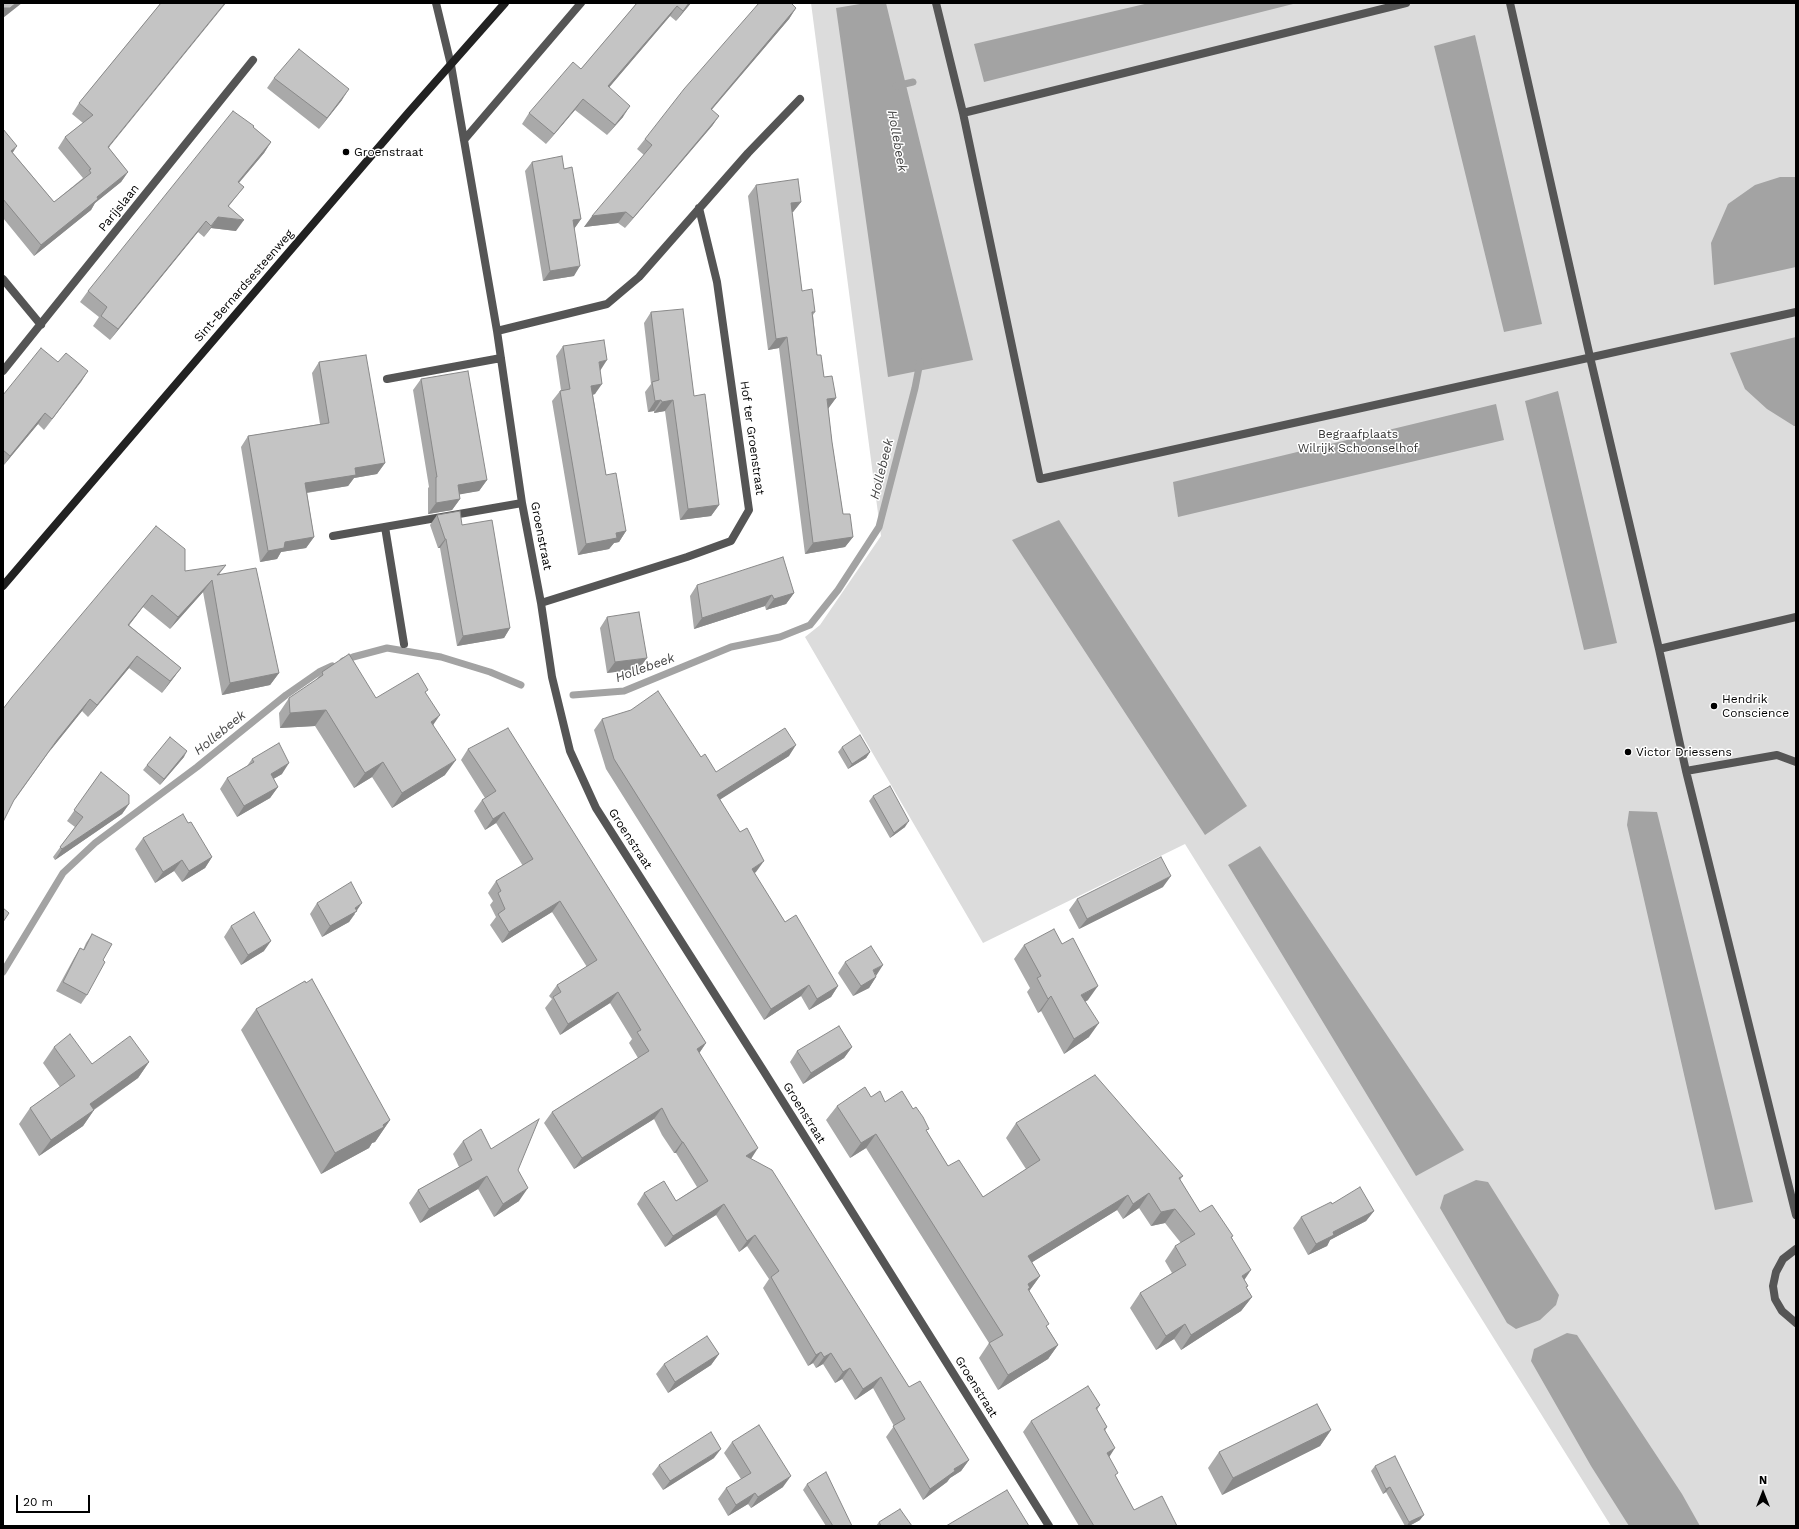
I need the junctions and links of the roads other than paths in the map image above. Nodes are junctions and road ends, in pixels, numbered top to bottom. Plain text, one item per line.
1 (436, 3) edge
2 (504, 3) edge
3 (581, 3) edge
4 (936, 3) edge
5 (1406, 3) edge
6 (1510, 3) edge
7 (253, 60) dead end
8 (451, 65) junction
9 (800, 99) dead end
10 (963, 113) junction
11 (464, 140) junction
12 (699, 208) junction
13 (3, 279) edge
14 (1796, 312) edge
15 (41, 325) junction
16 (496, 331) junction
17 (1590, 357) junction
18 (501, 358) junction
19 (3, 371) edge
20 (387, 379) dead end
21 (522, 503) junction
22 (385, 527) junction
23 (333, 536) dead end
24 (3, 586) edge
25 (541, 603) junction
26 (1796, 617) edge
27 (404, 644) dead end
28 (1659, 649) junction
29 (1796, 762) edge
30 (1686, 771) junction
31 (1796, 1215) edge
32 (1796, 1249) edge
33 (1796, 1323) edge
34 (1049, 1526) edge

1 - 8 street, Groenstraat
2 - 8 main road, Sint-Bernardsesteenweg
3 - 11 street
4 - 10 street
5 - 10 street
6 - 17 street
7 - 15 street, Parijslaan
8 - 11 street, Groenstraat
8 - 24 main road, Sint-Bernardsesteenweg
9 - 12 street
10 - 17 street
11 - 16 street, Groenstraat
12 - 16 street
12 - 25 street, Hof ter Groenstraat
13 - 15 street
14 - 17 street
15 - 19 street, Parijslaan
16 - 18 street, Groenstraat
17 - 28 street
18 - 20 street
18 - 21 street, Groenstraat
21 - 22 street
21 - 25 street, Groenstraat
22 - 23 street
22 - 27 street
25 - 34 street, Groenstraat
26 - 28 street
28 - 30 street
29 - 30 street
30 - 31 street
32 - 33 street

